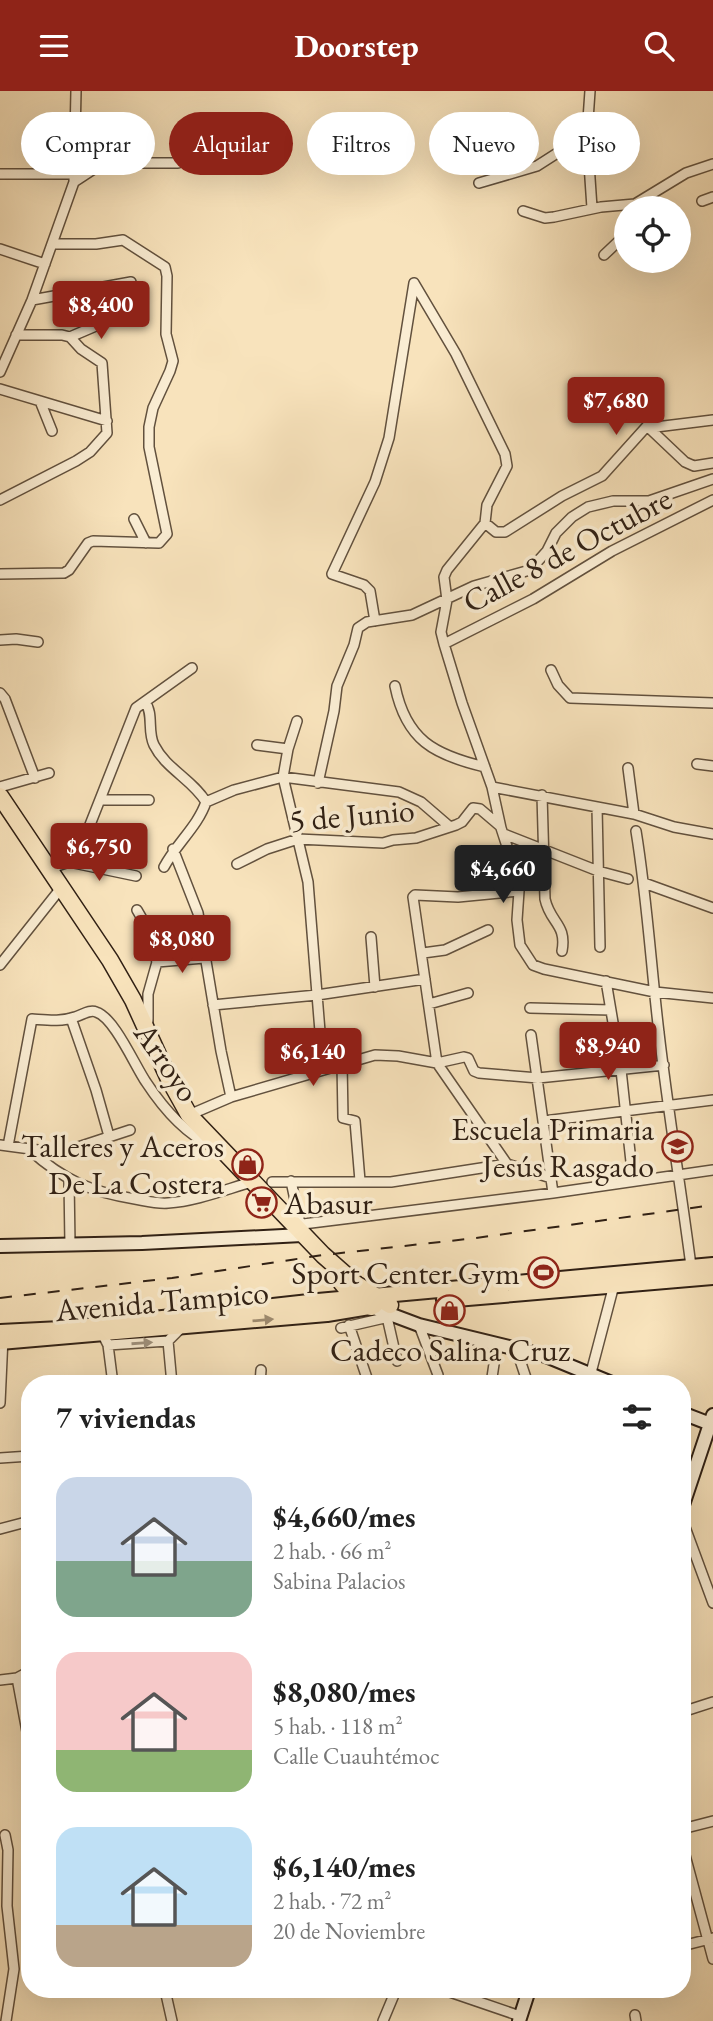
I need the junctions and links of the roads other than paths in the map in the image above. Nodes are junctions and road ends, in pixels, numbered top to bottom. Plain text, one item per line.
1 (76, 91) edge
2 (590, 91) edge
3 (589, 112) edge
4 (553, 156) edge
5 (169, 163) edge
6 (713, 164) edge
7 (590, 175) edge
8 (1, 176) edge
9 (74, 178) junction
10 (479, 183) dead end
11 (650, 196) edge
12 (713, 197) edge
13 (702, 201) dead end
14 (614, 207) edge
15 (592, 208) junction
16 (523, 211) dead end
17 (52, 244) junction
18 (614, 246) edge
19 (0, 249) edge
20 (604, 255) dead end
21 (45, 264) junction
22 (131, 282) dead end
23 (32, 300) junction
24 (118, 316) dead end
25 (16, 335) junction
26 (71, 337) junction
27 (0, 372) edge
28 (0, 389) edge
29 (40, 401) junction
30 (713, 420) edge
31 (107, 421) junction
32 (647, 426) junction
33 (52, 431) dead end
34 (713, 463) edge
35 (713, 479) edge
36 (0, 500) edge
37 (713, 500) edge
38 (134, 519) dead end
39 (485, 523) junction
40 (146, 543) junction
41 (0, 574) edge
42 (447, 600) junction
43 (375, 621) junction
44 (0, 640) edge
45 (38, 642) dead end
46 (444, 644) junction
47 (192, 668) dead end
48 (551, 670) dead end
49 (395, 686) dead end
50 (2, 696) edge
51 (145, 702) junction
52 (713, 703) edge
53 (298, 721) dead end
54 (257, 745) dead end
55 (288, 749) junction
56 (697, 764) dead end
57 (713, 766) edge
58 (485, 767) junction
59 (628, 768) dead end
60 (49, 773) dead end
61 (283, 777) junction
62 (35, 778) junction
63 (318, 783) junction
64 (0, 787) edge
65 (492, 787) junction
66 (542, 795) junction
67 (0, 796) edge
68 (101, 800) junction
69 (149, 800) dead end
70 (206, 802) junction
71 (597, 807) junction
72 (634, 814) junction
73 (450, 827) junction
74 (503, 831) junction
75 (636, 831) dead end
76 (713, 834) edge
77 (298, 839) junction
78 (173, 849) junction
79 (545, 850) junction
80 (69, 862) junction
81 (237, 864) dead end
82 (163, 867) dead end
83 (48, 869) junction
84 (598, 871) junction
85 (136, 876) dead end
86 (628, 879) dead end
87 (644, 883) junction
88 (61, 888) junction
89 (519, 891) junction
90 (713, 908) edge
91 (137, 909) dead end
92 (488, 930) dead end
93 (371, 937) dead end
94 (600, 947) dead end
95 (562, 951) dead end
96 (423, 953) junction
97 (204, 957) junction
98 (158, 962) junction
99 (0, 964) edge
100 (651, 968) junction
101 (425, 979) junction
102 (606, 981) junction
103 (375, 986) junction
104 (631, 986) junction
105 (713, 987) edge
106 (655, 992) junction
107 (468, 993) dead end
108 (317, 995) junction
109 (711, 998) edge
110 (429, 1004) junction
111 (213, 1005) junction
112 (530, 1008) dead end
113 (611, 1010) junction
114 (71, 1019) junction
115 (149, 1033) junction
116 (659, 1033) junction
117 (531, 1035) dead end
118 (616, 1037) junction
119 (580, 1041) dead end
120 (342, 1063) junction
121 (437, 1063) junction
122 (664, 1065) junction
123 (323, 1069) junction
124 (621, 1070) junction
125 (538, 1078) junction
126 (231, 1097) junction
127 (713, 1100) edge
128 (670, 1106) junction
129 (626, 1112) junction
130 (189, 1115) junction
131 (544, 1121) junction
132 (130, 1130) dead end
133 (109, 1136) junction
134 (4, 1145) edge
135 (219, 1149) junction
136 (30, 1150) junction
137 (507, 1164) junction
138 (713, 1170) edge
139 (679, 1174) junction
140 (551, 1178) junction
141 (69, 1180) junction
142 (634, 1180) junction
143 (291, 1181) junction
144 (360, 1181) junction
145 (252, 1182) junction
146 (272, 1182) dead end
147 (553, 1193) junction
148 (298, 1228) junction
149 (70, 1245) junction
150 (0, 1246) edge
151 (323, 1255) junction
152 (713, 1265) edge
153 (691, 1266) junction
154 (713, 1277) edge
155 (578, 1283) junction
156 (614, 1285) junction
157 (354, 1297) junction
158 (383, 1308) junction
159 (419, 1325) junction
160 (182, 1327) junction
161 (2, 1337) edge
162 (105, 1340) junction
163 (168, 1341) junction
164 (497, 1345) junction
165 (516, 1348) junction
166 (397, 1361) dead end
167 (261, 1370) dead end
168 (111, 1375) edge
169 (171, 1375) edge
170 (261, 1375) edge
171 (365, 1375) edge
172 (438, 1375) edge
173 (492, 1375) edge
174 (525, 1375) edge
175 (582, 1375) edge
176 (590, 1375) edge
177 (0, 1403) edge
178 (691, 1415) edge
179 (712, 1421) edge
180 (21, 1457) edge
181 (0, 1458) edge
182 (691, 1482) edge
183 (21, 1523) edge
184 (0, 1529) edge
185 (691, 1538) edge
186 (709, 1575) edge
187 (713, 1603) edge
188 (21, 1676) edge
189 (17, 1678) junction
190 (0, 1680) edge
191 (21, 1698) edge
192 (713, 1702) edge
193 (691, 1709) edge
194 (713, 1821) edge
195 (691, 1827) edge
196 (5, 1835) dead end
197 (691, 1875) edge
198 (710, 1939) edge
199 (691, 1944) edge
200 (713, 1959) edge
201 (167, 1998) edge
202 (393, 1998) edge
203 (472, 1998) edge
204 (526, 1998) edge
205 (519, 2019) edge
206 (6, 2021) edge
207 (172, 2021) edge
208 (383, 2021) edge

1 - 9 street
2 - 3 street
4 - 10 street
5 - 9 street
6 - 11 street
7 - 15 street
8 - 9 street
9 - 17 street
12 - 13 street
14 - 15 street
15 - 16 street
17 - 21 street
17 - 40 street
18 - 20 street
19 - 21 street
21 - 23 street
22 - 23 street
23 - 25 street
24 - 26 street
25 - 26 street
25 - 27 street
26 - 31 street
28 - 29 street
29 - 31 street
29 - 33 street
30 - 32 street
31 - 36 street
32 - 34 street
32 - 39 street
35 - 42 street
37 - 46 street, Calle 8 de Octubre
38 - 40 street
39 - 42 street
39 - 43 street
40 - 41 street
42 - 43 street
42 - 46 street
43 - 63 street
44 - 45 street
46 - 58 street
47 - 51 street
48 - 52 street
49 - 58 street
50 - 62 street
51 - 68 street
51 - 70 street
53 - 55 street
54 - 55 street
55 - 61 street
56 - 57 street
58 - 65 street
59 - 72 street
60 - 62 street
61 - 63 street
61 - 70 street
61 - 77 street
62 - 64 street
63 - 73 street
65 - 66 street
65 - 74 street
66 - 71 street
66 - 79 street
67 - 83 highway
68 - 69 street
68 - 80 street
70 - 78 street
71 - 72 street
71 - 84 street
72 - 76 street
73 - 74 street, 5 de Junio
73 - 77 street, 5 de Junio
74 - 79 street
74 - 89 street
75 - 87 street
77 - 81 street, 5 de Junio
77 - 108 street
78 - 82 street
78 - 97 street
79 - 84 street
79 - 95 street
80 - 83 street
80 - 85 street
83 - 88 highway
84 - 86 street
84 - 94 street
87 - 90 street
87 - 100 street
88 - 99 street
88 - 115 highway
89 - 96 street
89 - 102 street
91 - 98 street
92 - 96 street
93 - 103 street
96 - 101 street
97 - 98 street
97 - 111 street
98 - 115 street
100 - 104 street
100 - 106 street
101 - 103 street
101 - 110 street
102 - 104 street
102 - 113 street
103 - 108 street
104 - 106 street
105 - 109 street
106 - 109 street
106 - 116 street
107 - 110 street
108 - 111 street
108 - 123 street
110 - 121 street
111 - 126 street
112 - 113 street
113 - 118 street
114 - 133 street
114 - 134 street, Arroyo
114 - 135 street, Arroyo
115 - 130 highway
116 - 118 street
116 - 122 street
117 - 125 street
118 - 119 street
118 - 124 street
120 - 121 street
120 - 123 street
120 - 144 street
121 - 125 street
121 - 137 street
122 - 124 street
122 - 128 street
123 - 126 street
124 - 125 street
124 - 129 street
125 - 131 street
126 - 130 street
127 - 128 street
128 - 129 street
128 - 139 street
129 - 131 street
129 - 142 street
130 - 135 highway
131 - 140 street
132 - 133 street
133 - 136 street
134 - 136 street
135 - 145 highway
136 - 141 street
137 - 140 street
137 - 144 street
138 - 139 street
139 - 142 street
139 - 153 street
140 - 147 street
141 - 145 street
141 - 149 street
142 - 147 street
143 - 144 street
143 - 146 street
143 - 148 street
145 - 148 highway
147 - 148 street
148 - 149 main road
148 - 151 highway
149 - 150 main road
151 - 157 highway
151 - 158 highway
152 - 153 main road
153 - 155 main road
154 - 156 main road
155 - 156 main road
155 - 158 main road, Avenida Tampico
156 - 176 street
157 - 158 highway
157 - 161 main road, Avenida Tampico
158 - 159 main road
160 -> 158 main road, Avenida Tampico
158 - 166 street
158 - 171 street
159 - 164 main road
159 - 172 street
160 - 162 main road, Avenida Tampico
160 - 163 street
161 - 162 main road, Avenida Tampico
161 - 177 street
162 -> 163 street
162 - 168 street
163 - 169 street
164 - 165 main road
164 - 173 street
165 - 174 street
165 - 175 main road
167 - 170 street
178 - 179 main road
179 - 182 main road
180 - 181 street
183 - 184 street
185 - 186 street
186 - 187 street
188 - 189 street
189 - 190 street
189 - 191 street
192 - 193 street
194 - 195 street
196 - 206 street
197 - 198 street
198 - 199 street
198 - 200 street
201 - 207 street
202 - 208 street
203 - 205 street
204 - 205 main road

